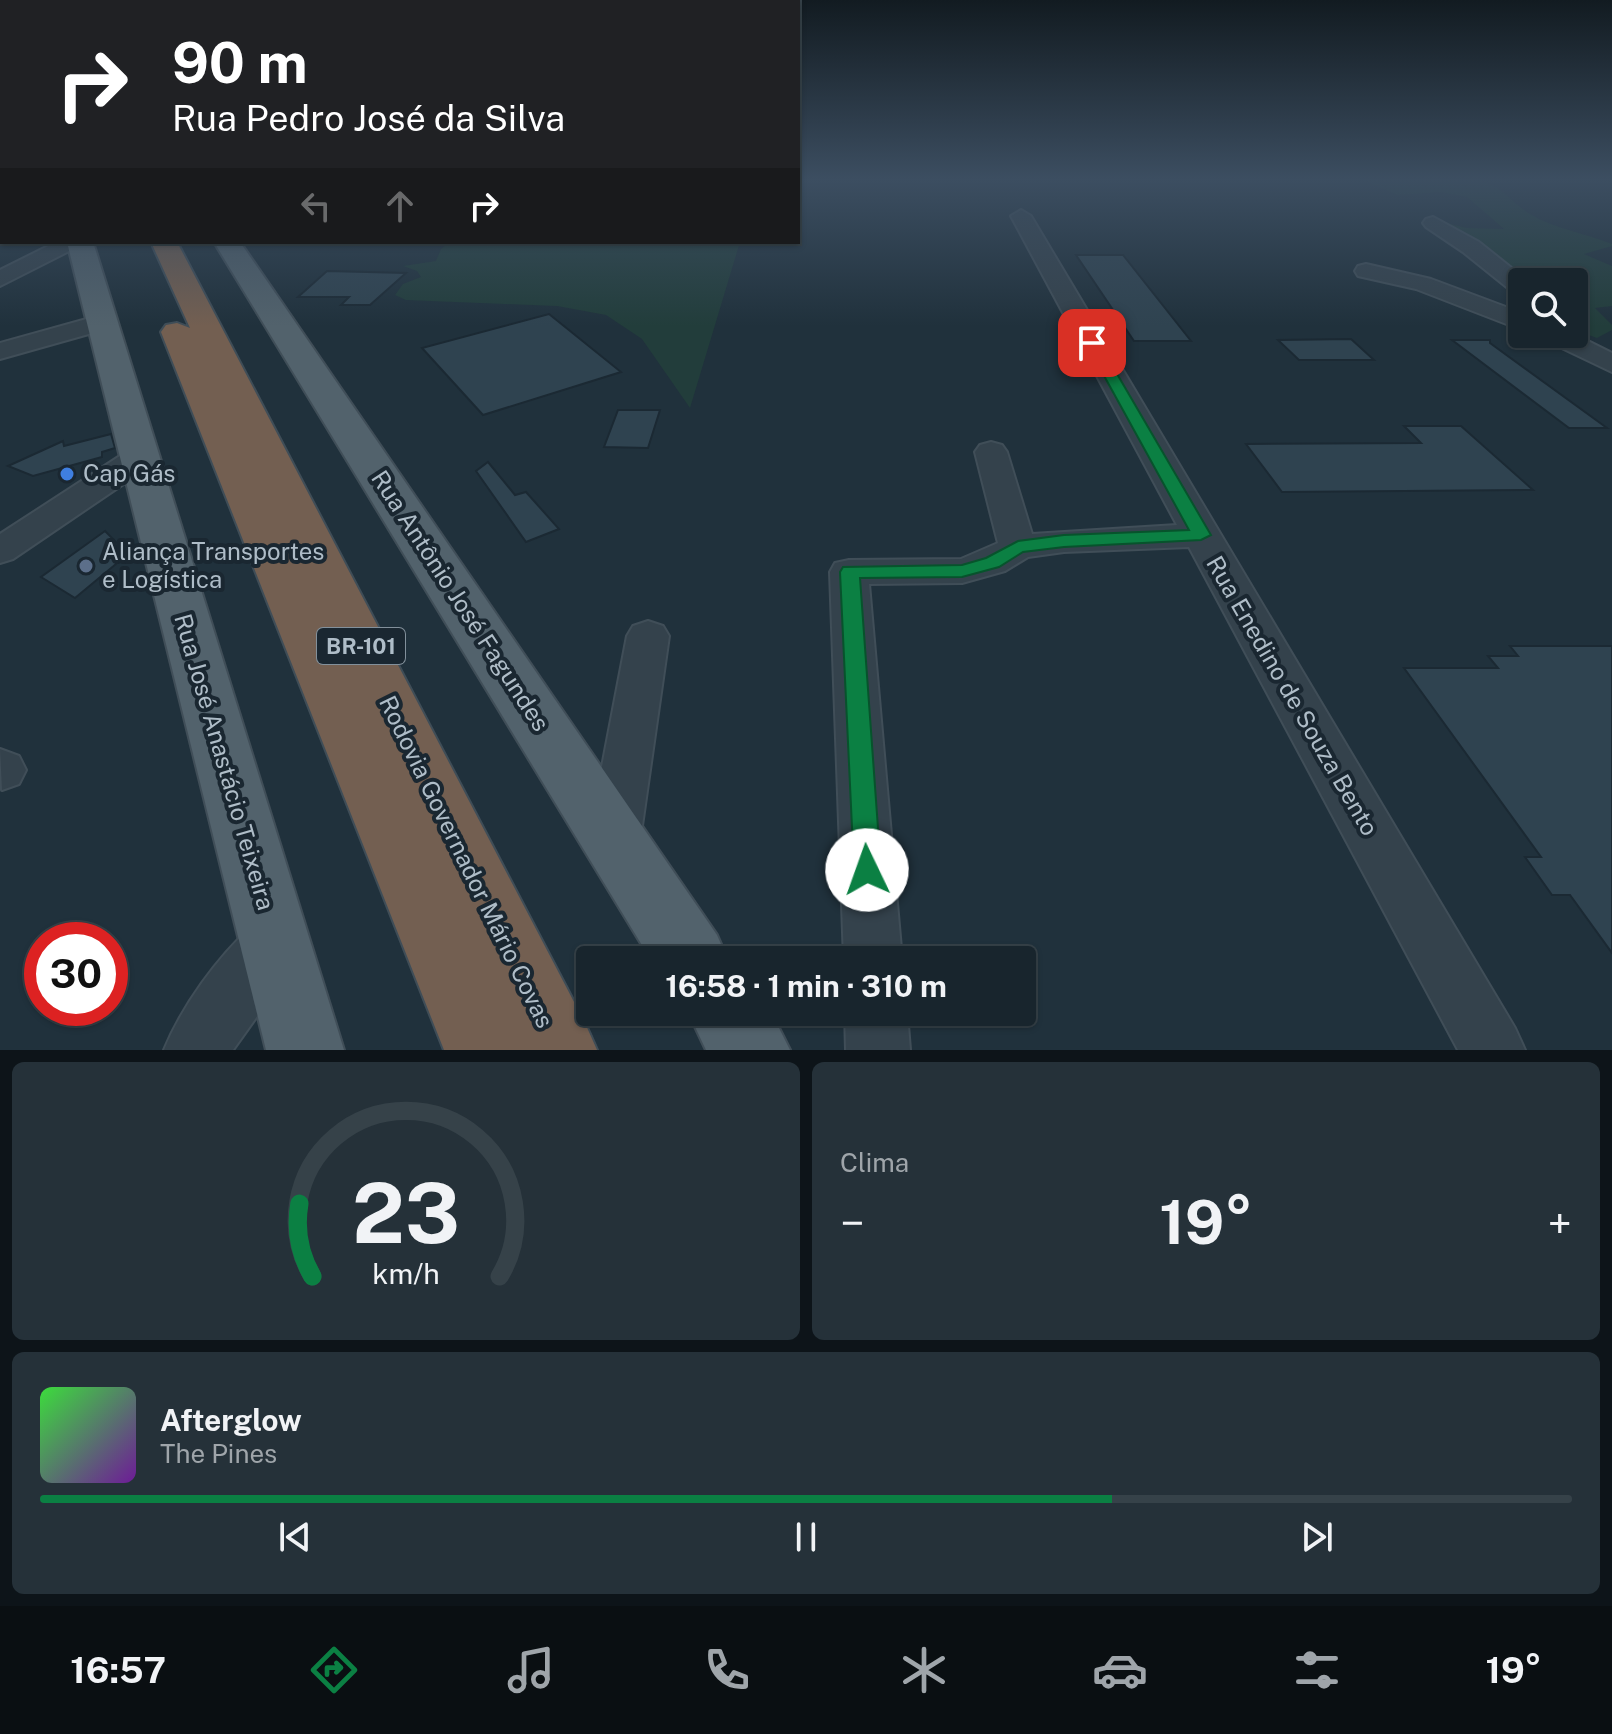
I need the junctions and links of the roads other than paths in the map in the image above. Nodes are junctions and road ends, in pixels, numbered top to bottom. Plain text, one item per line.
1 (1027, 227) edge
2 (1439, 227) edge
3 (68, 244) edge
4 (81, 244) edge
5 (139, 244) edge
6 (165, 244) edge
7 (228, 244) edge
8 (1366, 271) dead end
9 (1508, 277) edge
10 (0, 279) edge
11 (1508, 317) edge
12 (101, 323) junction
13 (1584, 348) edge
14 (0, 351) edge
15 (1609, 360) edge
16 (991, 452) dead end
17 (138, 459) junction
18 (1201, 535) junction
19 (1018, 547) junction
20 (0, 551) edge
21 (648, 636) dead end
22 (614, 840) junction
23 (275, 943) junction
24 (683, 946) edge
25 (872, 946) edge
26 (735, 1026) edge
27 (877, 1026) edge
28 (196, 1050) edge
29 (305, 1050) edge
30 (483, 1050) edge
31 (558, 1050) edge
32 (751, 1050) edge
33 (878, 1050) edge
34 (1493, 1050) edge

1 - 18 street, Rua Enedino de Souza Bento
2 - 9 street
3 - 10 street
4 - 12 main road, Rua José Anastácio Teixeira
5 - 30 highway, Rodovia Governador Mário Covas / BR-101
6 - 31 highway, Rodovia Governador Mário Covas / BR-101
7 - 22 main road, Rua Antônio José Fagundes
8 - 11 street
12 - 14 street
12 - 17 main road, Rua José Anastácio Teixeira
13 - 15 street
16 - 19 street
17 - 20 street
17 - 23 main road, Rua José Anastácio Teixeira
18 - 19 street
18 - 34 street, Rua Enedino de Souza Bento
19 - 25 street
21 - 22 street
22 - 24 main road, Rua Antônio José Fagundes
23 - 28 street
23 - 29 main road, Rua José Anastácio Teixeira
26 - 32 main road
27 - 33 street

